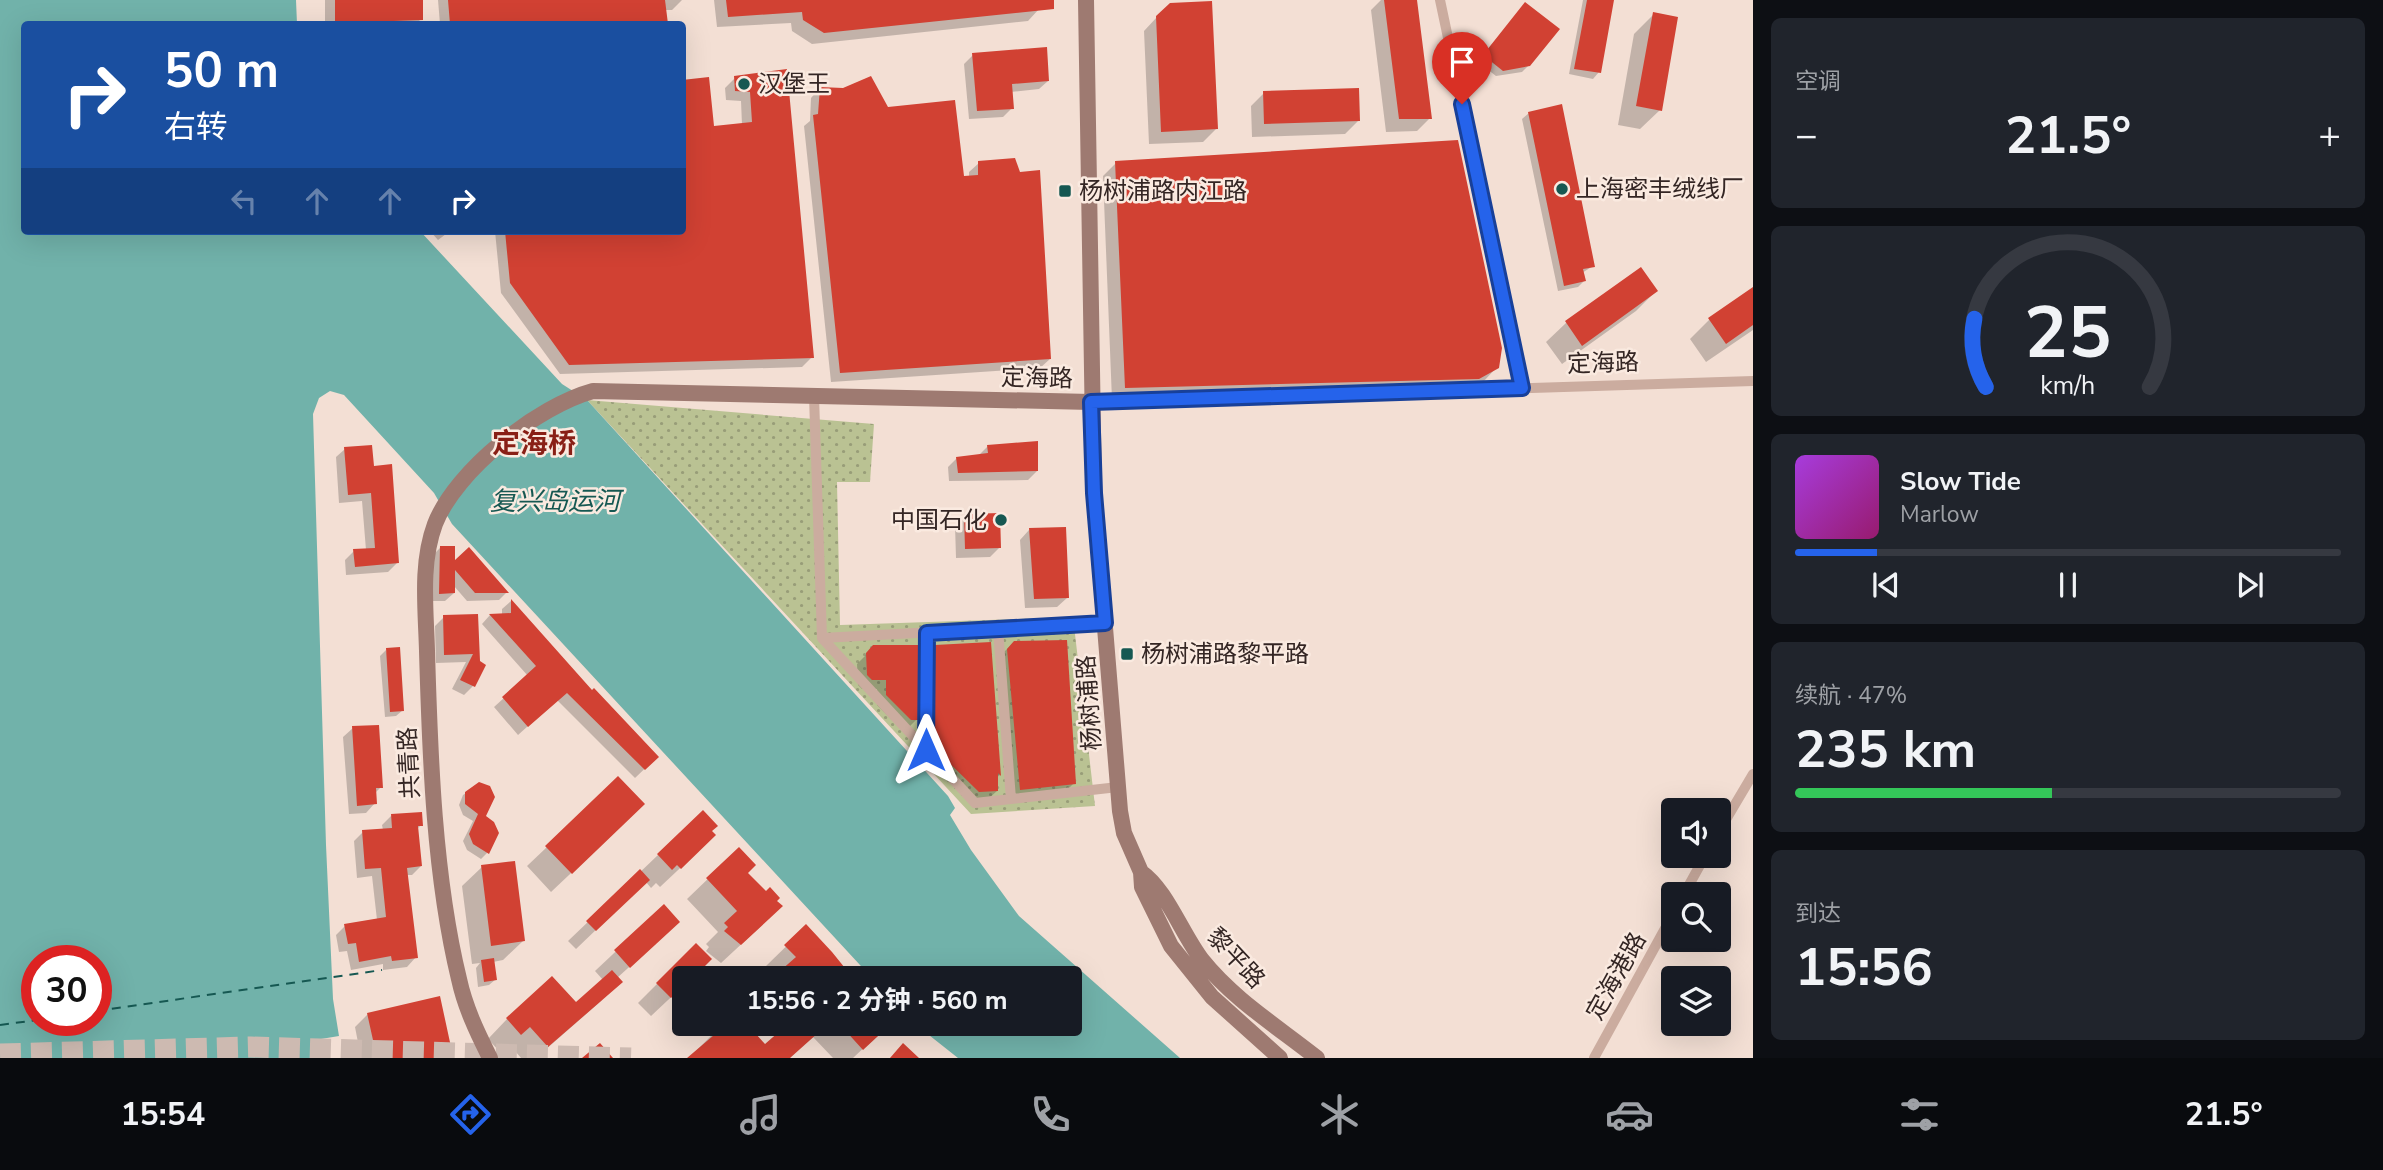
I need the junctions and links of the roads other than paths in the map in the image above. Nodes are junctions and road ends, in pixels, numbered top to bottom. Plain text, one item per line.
1 (1086, 0) edge
2 (1440, 0) edge
3 (1753, 381) edge
4 (1522, 388) junction
5 (814, 396) junction
6 (1091, 402) junction
7 (473, 470) joint
8 (1105, 623) junction
9 (998, 629) junction
10 (927, 633) junction
11 (822, 638) junction
12 (926, 750) junction
13 (1753, 774) edge
14 (1118, 787) junction
15 (1011, 799) junction
16 (1731, 811) edge
17 (1124, 833) joint
18 (1141, 872) junction
19 (1661, 937) edge
20 (490, 1058) edge
21 (1280, 1058) edge
22 (1317, 1058) edge
23 (1594, 1058) edge

1 - 6 main road, 杨树浦路
2 - 4 street
3 - 4 street, 定海路
4 - 6 street, 定海路
5 - 6 main road, 定海路
5 - 7 main road, 定海路
5 - 11 street
6 - 8 main road, 杨树浦路
7 - 20 main road, 共青路
8 - 9 street
8 - 14 main road, 杨树浦路
9 - 10 street
9 - 15 street
10 - 11 street
10 - 12 street
11 - 12 street
12 - 15 street
13 - 16 street
14 - 15 street
14 - 17 main road, 杨树浦路
17 - 18 main road, 黎平路
18 - 21 main road, 黎平路
18 - 22 main road, 黎平路
19 - 23 street, 定海港路

